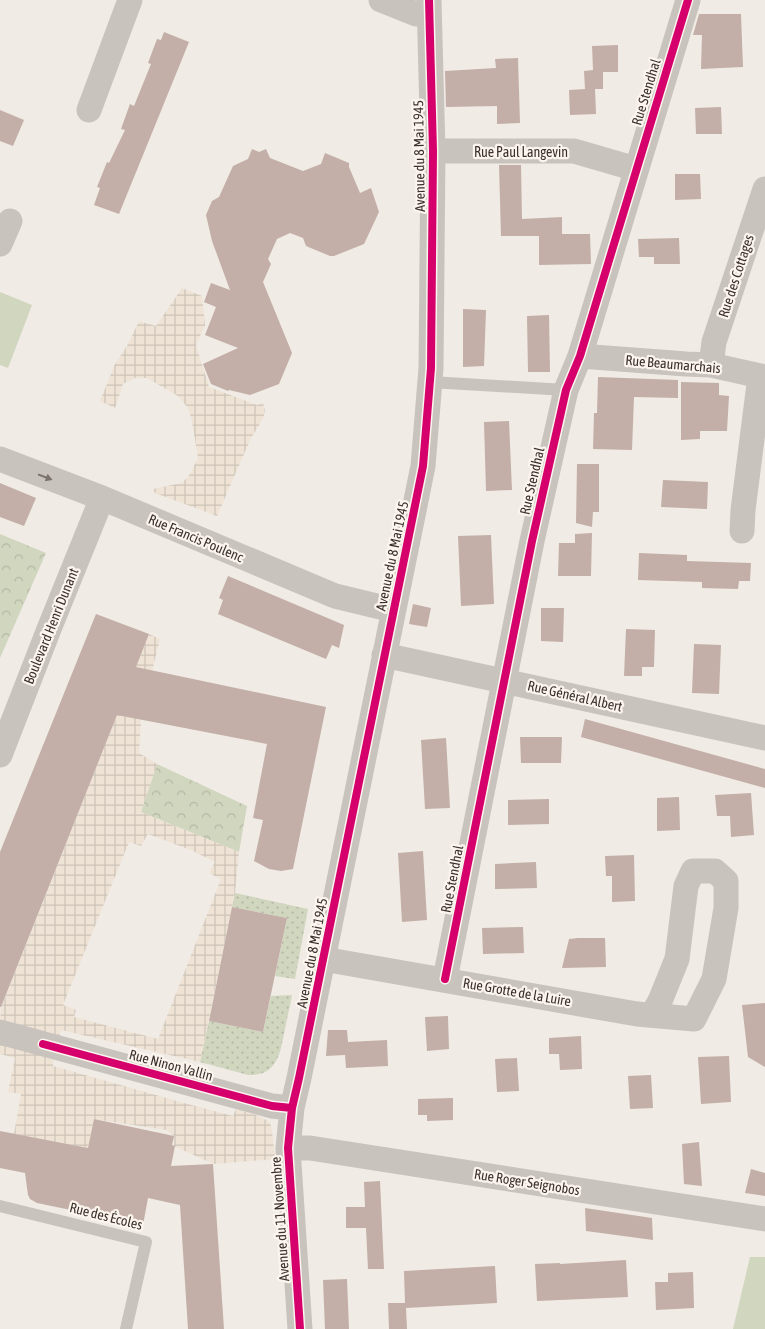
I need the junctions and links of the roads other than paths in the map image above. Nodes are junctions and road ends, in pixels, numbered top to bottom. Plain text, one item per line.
1 (130, 0) edge
2 (381, 0) edge
3 (688, 0) edge
4 (429, 7) edge
5 (89, 110) dead end
6 (433, 151) junction
7 (636, 169) junction
8 (765, 189) edge
9 (10, 221) dead end
10 (0, 244) edge
11 (580, 356) junction
12 (711, 365) junction
13 (762, 376) edge
14 (430, 382) junction
15 (566, 390) junction
16 (0, 459) edge
17 (102, 498) junction
18 (742, 531) dead end
19 (393, 610) junction
20 (384, 655) junction
21 (504, 680) junction
22 (765, 738) edge
23 (0, 755) edge
24 (323, 959) junction
25 (445, 980) junction
26 (652, 1015) junction
27 (0, 1032) edge
28 (292, 1108) junction
29 (288, 1148) junction
30 (0, 1206) edge
31 (765, 1220) edge
32 (126, 1329) edge
33 (300, 1329) edge

1 - 5 street
2 - 4 street
3 - 7 street, Rue Stendhal
4 - 6 street, Avenue du 8 Mai 1945
6 - 7 street, Rue Paul Langevin
6 - 14 street, Avenue du 8 Mai 1945
7 - 11 street, Rue Stendhal
8 - 12 street, Rue des Cottages
9 - 10 street
11 - 12 street, Rue Beaumarchais
11 - 15 street, Rue Stendhal
12 - 13 street, Rue Beaumarchais
13 - 18 street
14 - 15 lane
14 - 19 street, Avenue du 8 Mai 1945
15 - 21 street, Rue Stendhal
16 -> 17 street, Rue Francis Poulenc
17 - 19 street, Rue Francis Poulenc
17 - 23 street, Boulevard Henri Dunant
19 - 20 street, Avenue du 8 Mai 1945
20 - 21 street, Rue Général Albert
20 - 24 street, Avenue du 8 Mai 1945
21 - 22 street, Rue Général Albert
21 - 25 street, Rue Stendhal
24 - 25 street, Rue Grotte de la Luire
24 - 28 street, Avenue du 8 Mai 1945
25 - 26 street, Rue Grotte de la Luire
26 - 26 street, Rue Grotte de la Luire
27 - 28 street, Rue Ninon Vallin
28 - 29 street, Avenue du 11 Novembre
29 - 31 street, Rue Roger Seignobos
29 - 33 street, Avenue du 11 Novembre
30 - 32 lane, Rue des Écoles

